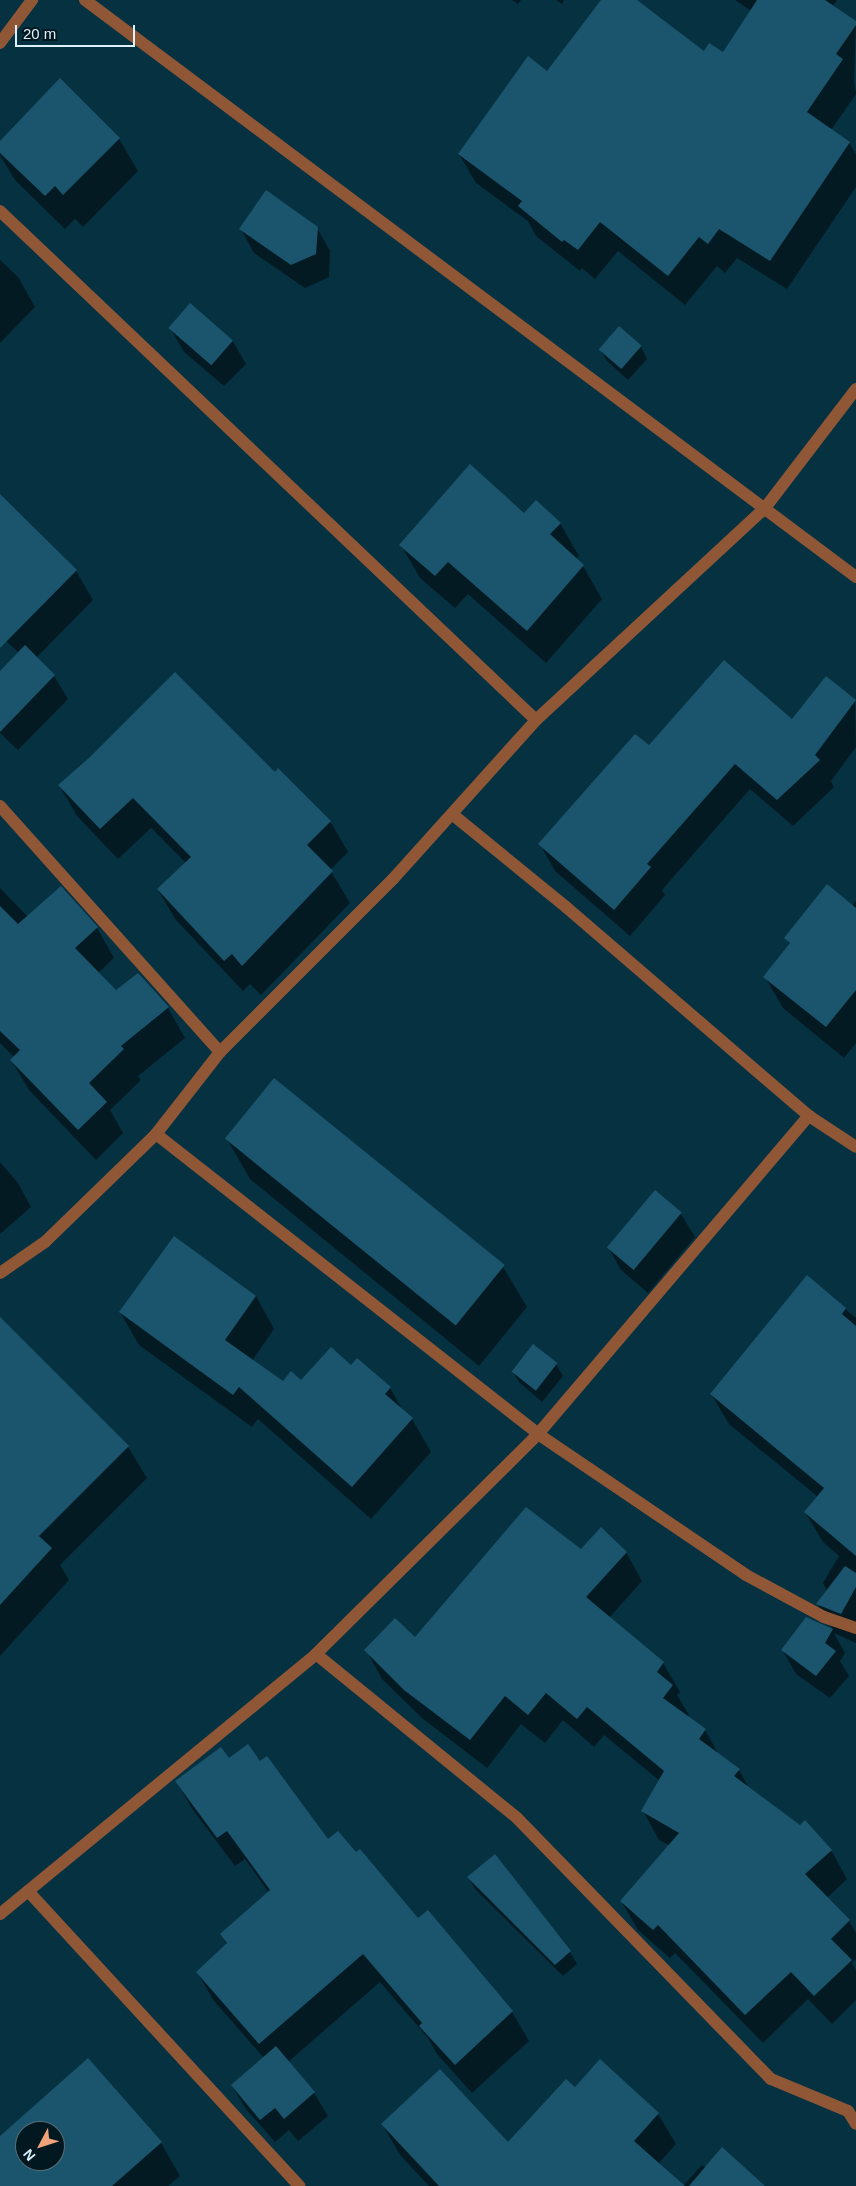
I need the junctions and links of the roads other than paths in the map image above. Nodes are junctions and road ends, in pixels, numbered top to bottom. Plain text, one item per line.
1 (32, 0) edge
2 (85, 0) edge
3 (0, 43) edge
4 (0, 211) edge
5 (856, 390) edge
6 (765, 508) junction
7 (856, 577) edge
8 (536, 720) junction
9 (0, 806) edge
10 (452, 814) junction
11 (220, 1052) junction
12 (809, 1116) junction
13 (156, 1134) junction
14 (856, 1147) edge
15 (0, 1273) edge
16 (538, 1434) junction
17 (856, 1628) edge
18 (316, 1654) junction
19 (28, 1891) junction
20 (0, 1914) edge
21 (852, 2109) edge
22 (856, 2124) edge
23 (299, 2186) edge

1 - 3 street
2 - 6 street
4 - 8 street
5 - 6 street
6 - 7 street
6 - 8 street
8 - 10 street
9 - 11 street
10 - 11 street
10 - 12 street
11 - 13 street
12 - 14 street
12 - 16 street
13 - 15 street
13 - 16 street
16 - 17 street
16 - 18 street
18 - 19 street
18 - 21 street
19 - 20 street
19 - 23 street
21 - 22 street

